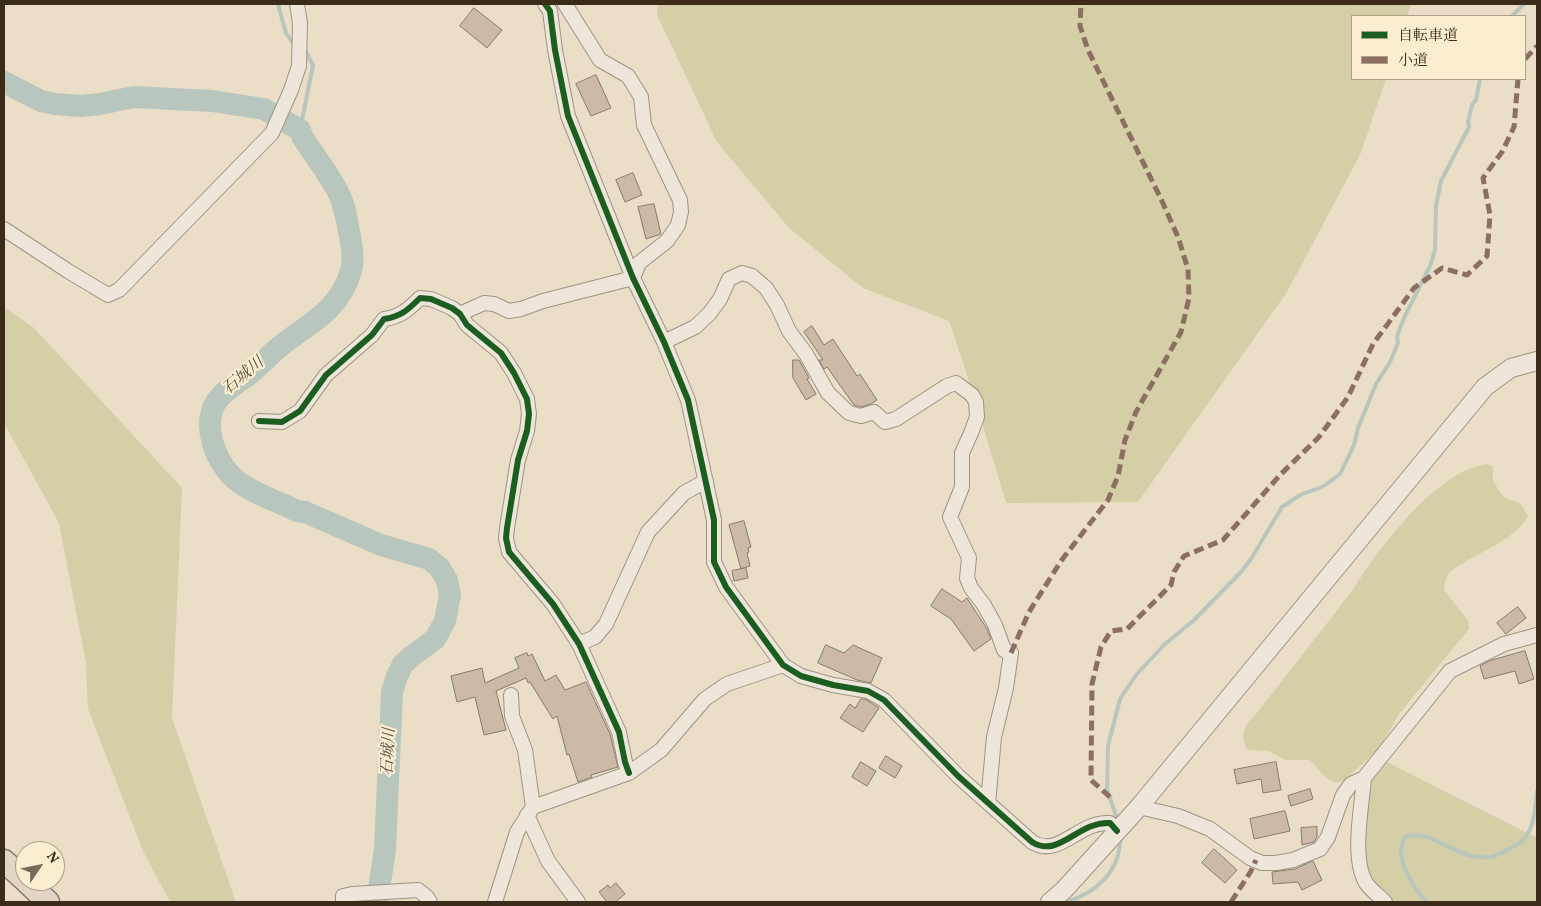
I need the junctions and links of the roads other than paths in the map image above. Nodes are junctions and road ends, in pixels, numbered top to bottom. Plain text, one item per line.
1 (297, 4) edge
2 (545, 4) edge
3 (565, 4) edge
4 (4, 229) edge
5 (633, 278) junction
6 (460, 314) junction
7 (664, 342) junction
8 (1537, 360) edge
9 (260, 421) dead end
10 (706, 481) junction
11 (1537, 635) edge
12 (579, 644) junction
13 (783, 666) junction
14 (511, 695) dead end
15 (629, 773) junction
16 (1364, 778) junction
17 (988, 803) junction
18 (1139, 807) junction
19 (530, 811) junction
20 (1117, 831) junction
21 (4, 861) edge
22 (15, 871) edge
23 (36, 891) edge
24 (343, 899) edge
25 (48, 902) edge
26 (430, 902) edge
27 (495, 902) edge
28 (578, 902) edge
29 (1050, 902) edge
30 (1386, 902) edge

1 - 4 street
2 - 5 street
3 - 5 street
5 - 6 street
5 - 7 street
6 - 9 street
6 - 12 street
7 - 10 street
7 - 17 street
8 - 18 street
10 - 12 street
10 - 13 street
11 - 16 street
12 - 15 street
13 - 15 street
13 - 17 street
14 - 19 street
15 - 19 street
16 - 18 street
16 - 30 street
17 - 20 street
18 - 20 street
19 - 27 street
19 - 28 street
20 - 29 street
21 - 22 main road
23 - 25 main road
24 - 26 street

